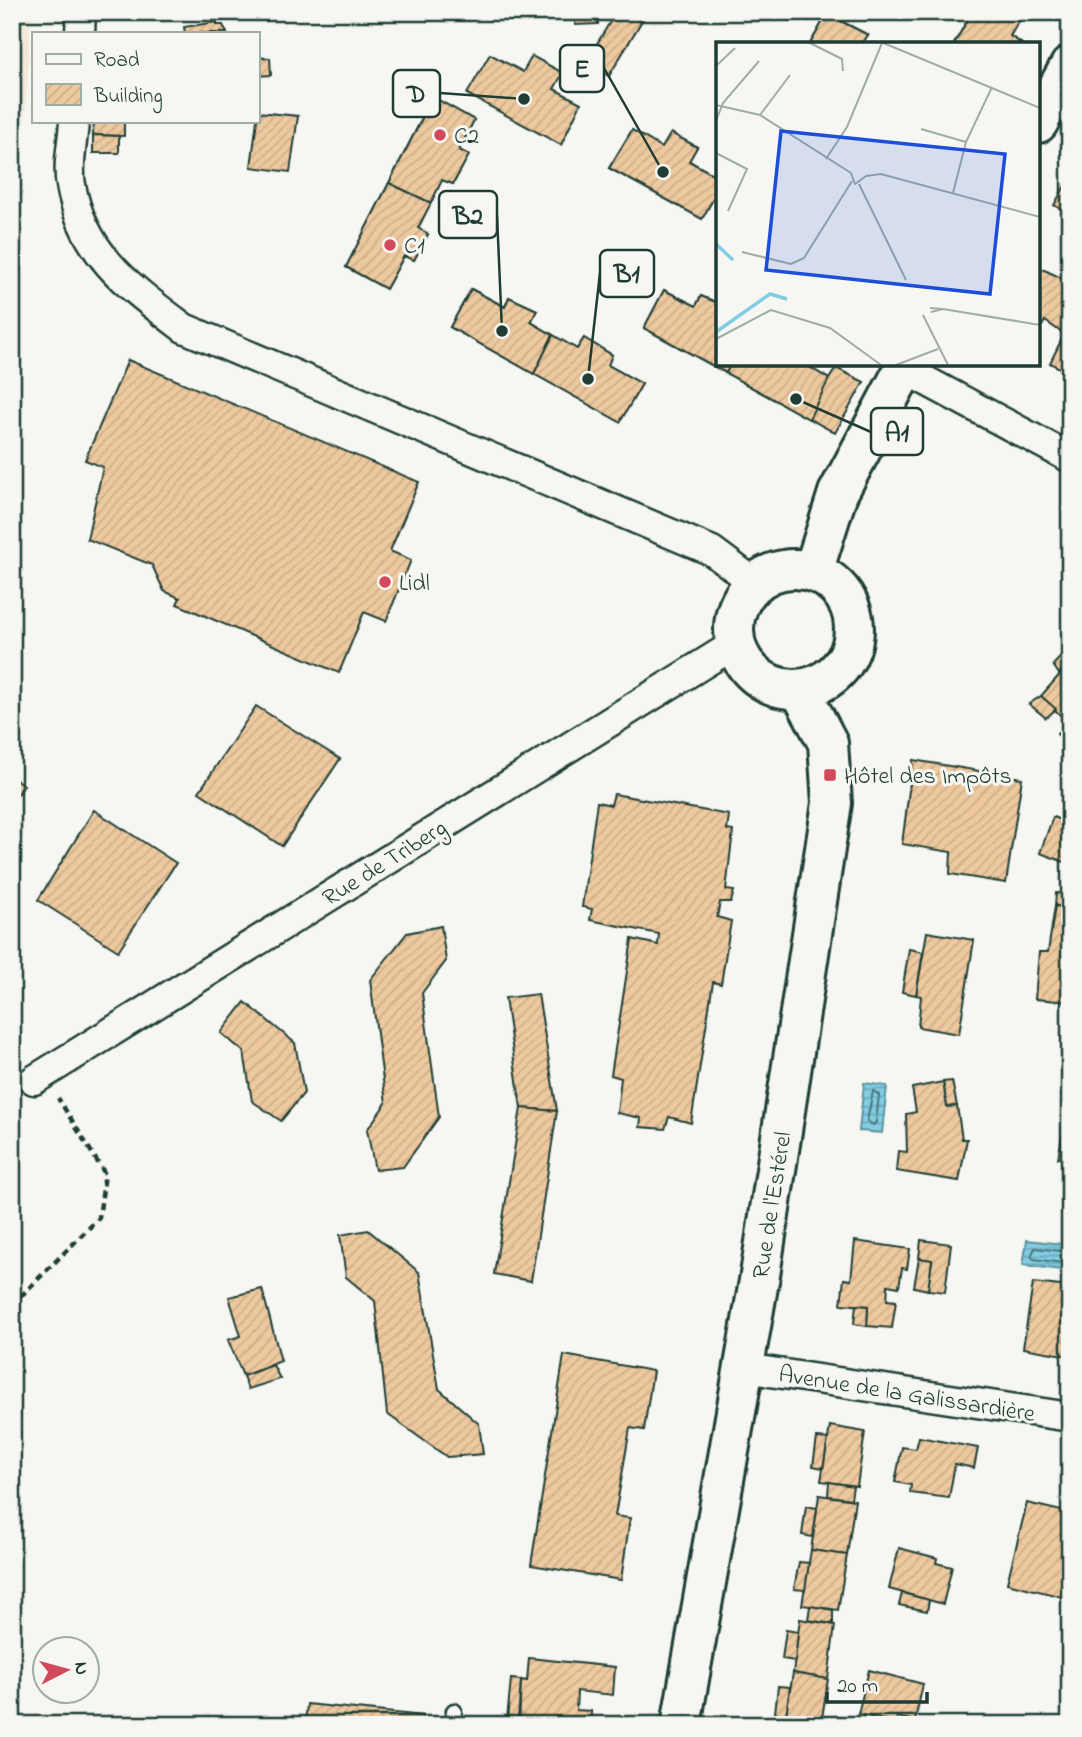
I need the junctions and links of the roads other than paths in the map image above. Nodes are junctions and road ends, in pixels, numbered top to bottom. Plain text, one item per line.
1 (81, 12) edge
2 (80, 32) edge
3 (1070, 66) edge
4 (1040, 118) edge
5 (74, 122) edge
6 (906, 367) edge
7 (1070, 458) edge
8 (813, 572) junction
9 (755, 583) junction
10 (735, 644) junction
11 (800, 690) junction
12 (38, 1076) road end
13 (744, 1368) junction
14 (1070, 1417) edge
15 (681, 1725) edge

1 - 2 street
3 - 4 street
5 - 9 street
6 - 7 street
6 - 8 street
8 - 9 street
8 - 11 street
9 - 10 street
10 - 11 street
10 - 12 street, Rue de Triberg
11 - 13 street, Rue de l'Estérel
13 - 14 street, Avenue de la Galissardière
13 - 15 street, Rue de l'Estérel

